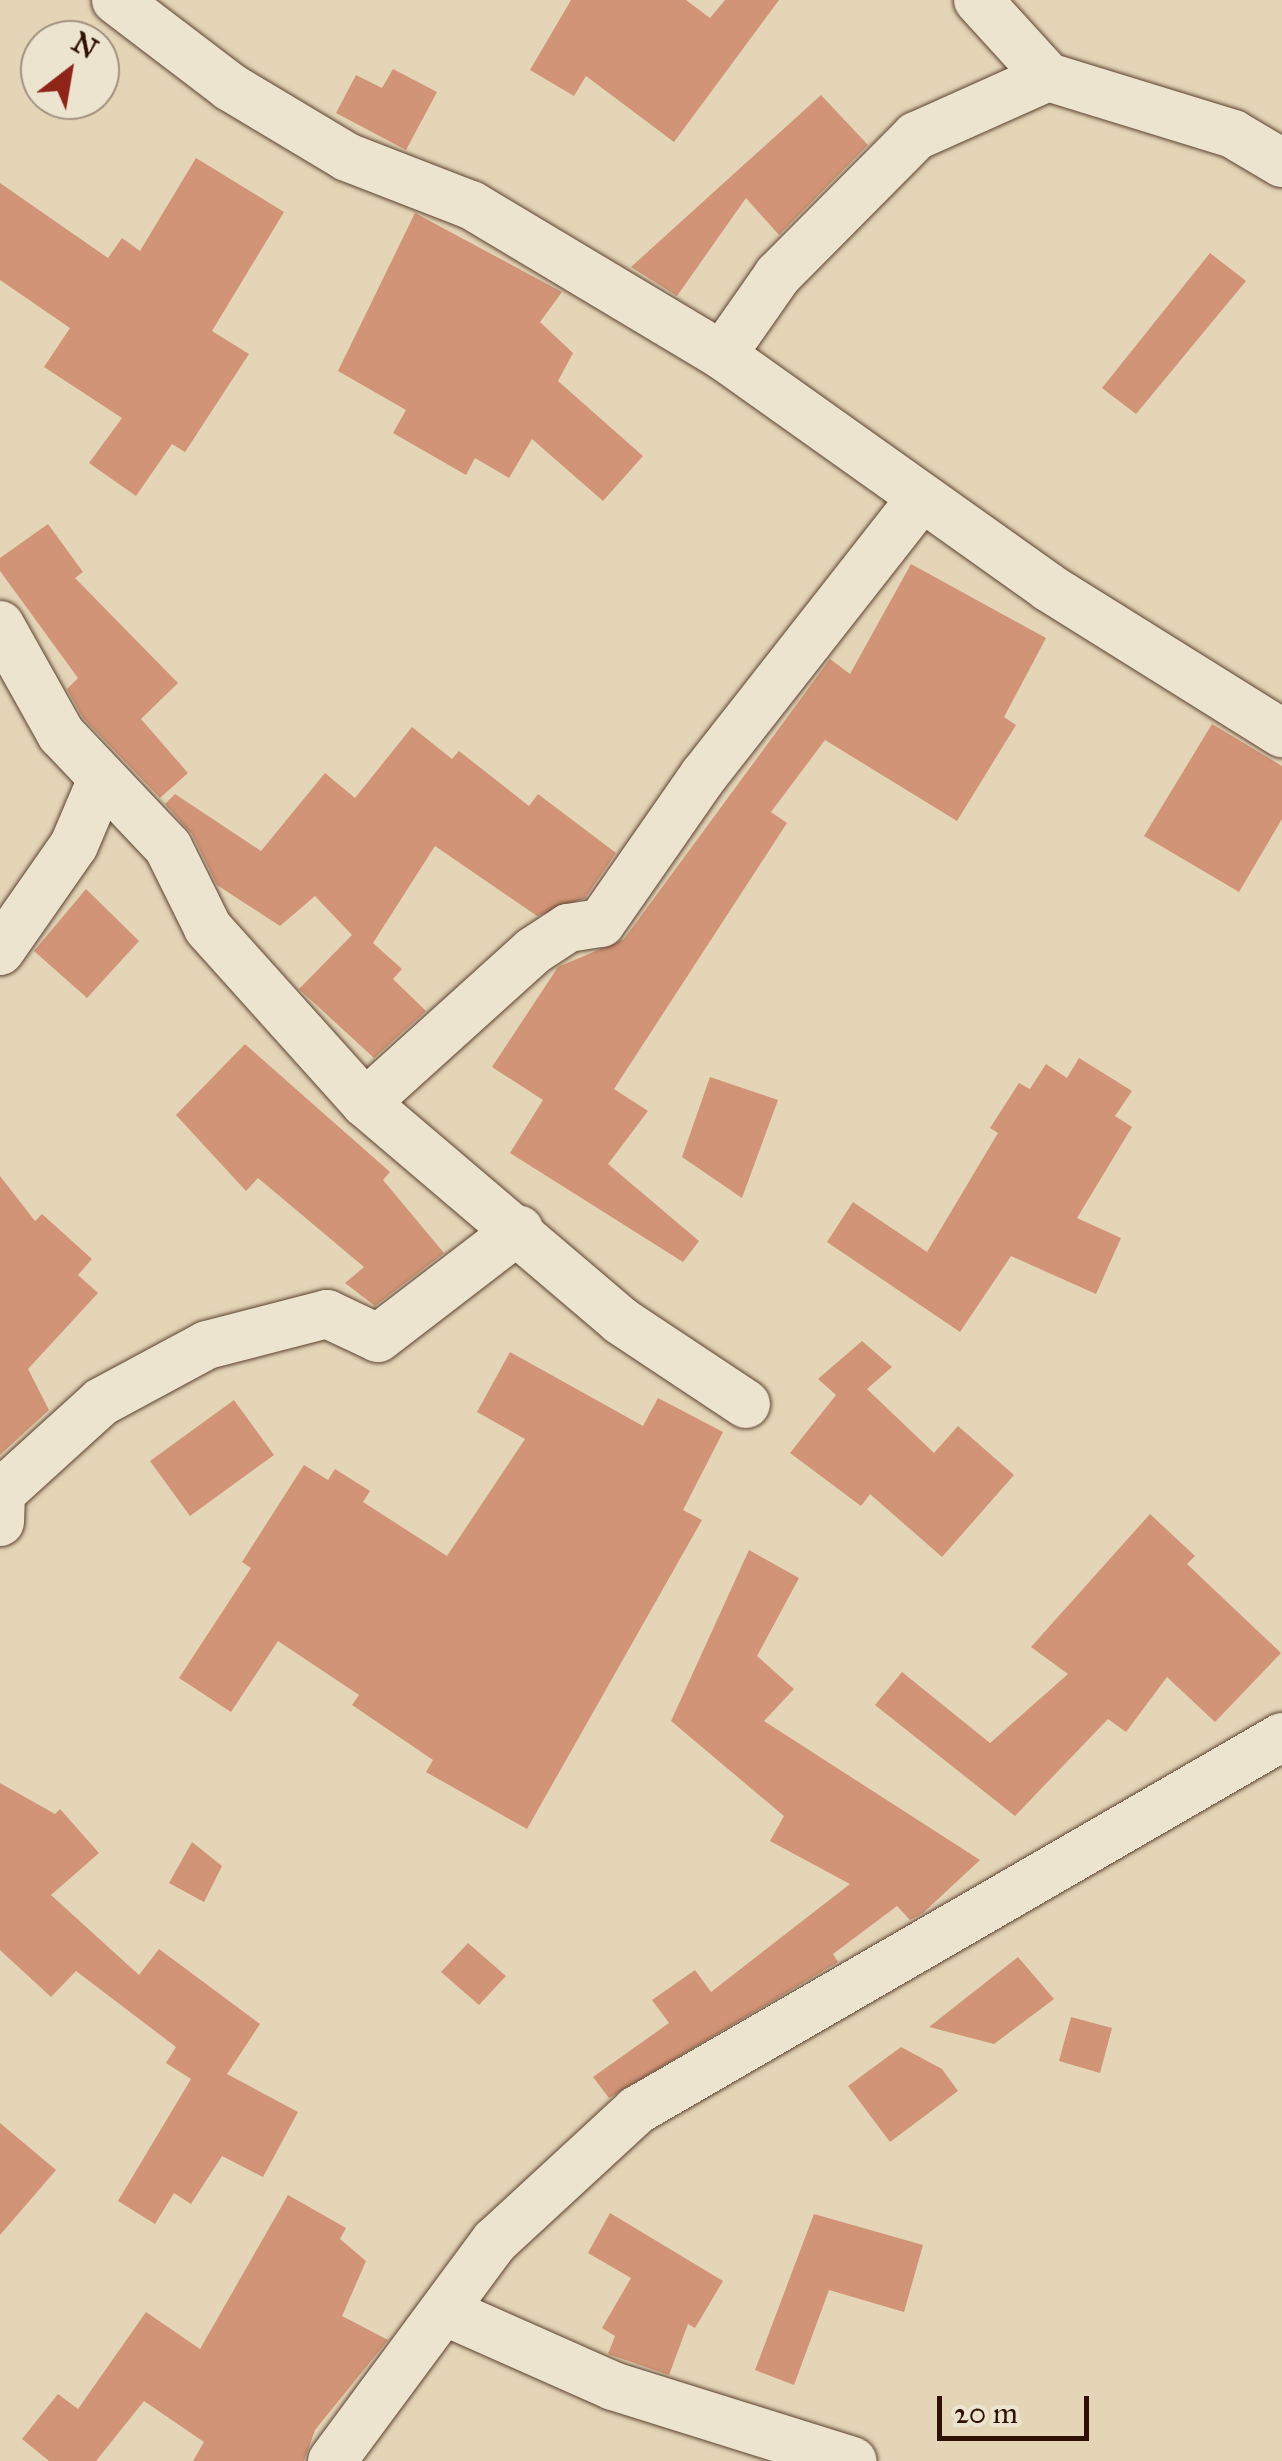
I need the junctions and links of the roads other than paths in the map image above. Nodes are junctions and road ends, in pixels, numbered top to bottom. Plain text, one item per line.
1 (116, 0) edge
2 (978, 0) edge
3 (1048, 77) junction
4 (1282, 164) edge
5 (722, 355) junction
6 (921, 498) junction
7 (0, 625) edge
8 (1272, 711) edge
9 (102, 779) junction
10 (0, 951) edge
11 (365, 1103) junction
12 (520, 1230) junction
13 (746, 1404) dead end
14 (1, 1492) edge
15 (0, 1522) edge
16 (1282, 1737) edge
17 (444, 2310) junction
18 (332, 2461) edge
19 (853, 2461) edge

1 - 5 street
2 - 3 street
3 - 4 street
3 - 5 street
5 - 6 street
6 - 8 street
6 - 11 street
7 - 9 street
9 - 10 street
9 - 11 street
11 - 12 street
12 - 13 street
12 - 14 street
14 - 15 street
16 - 17 street
17 - 18 street
17 - 19 street

